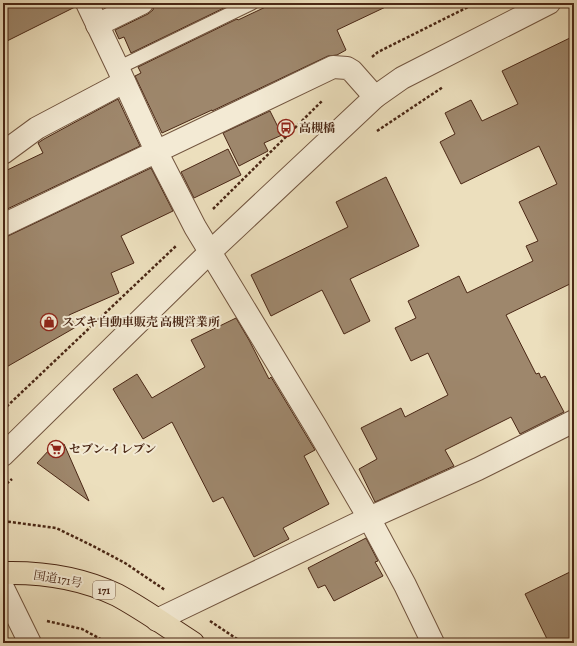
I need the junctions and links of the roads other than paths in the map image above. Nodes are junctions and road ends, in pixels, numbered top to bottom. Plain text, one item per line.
1 (86, 3) edge
2 (142, 3) edge
3 (252, 3) edge
4 (549, 3) edge
5 (97, 25) junction
6 (121, 75) junction
7 (375, 97) junction
8 (156, 151) junction
9 (3, 153) edge
10 (3, 225) edge
11 (210, 252) junction
12 (574, 421) edge
13 (3, 455) edge
14 (369, 518) junction
15 (3, 573) edge
16 (3, 588) edge
17 (157, 620) junction
18 (30, 643) edge
19 (193, 643) edge
20 (433, 643) edge

1 - 5 street
2 - 5 street
3 - 6 lane
4 - 7 street
5 - 6 street
6 - 8 street
6 - 9 street
7 - 8 street
7 - 11 street
8 - 10 street
8 - 11 street
11 - 13 street
11 - 14 street
12 - 14 street
14 - 17 street
14 - 20 street
15 - 17 highway, 国道171号 / 171
16 - 18 street
17 - 19 highway, 国道171号 / 171

